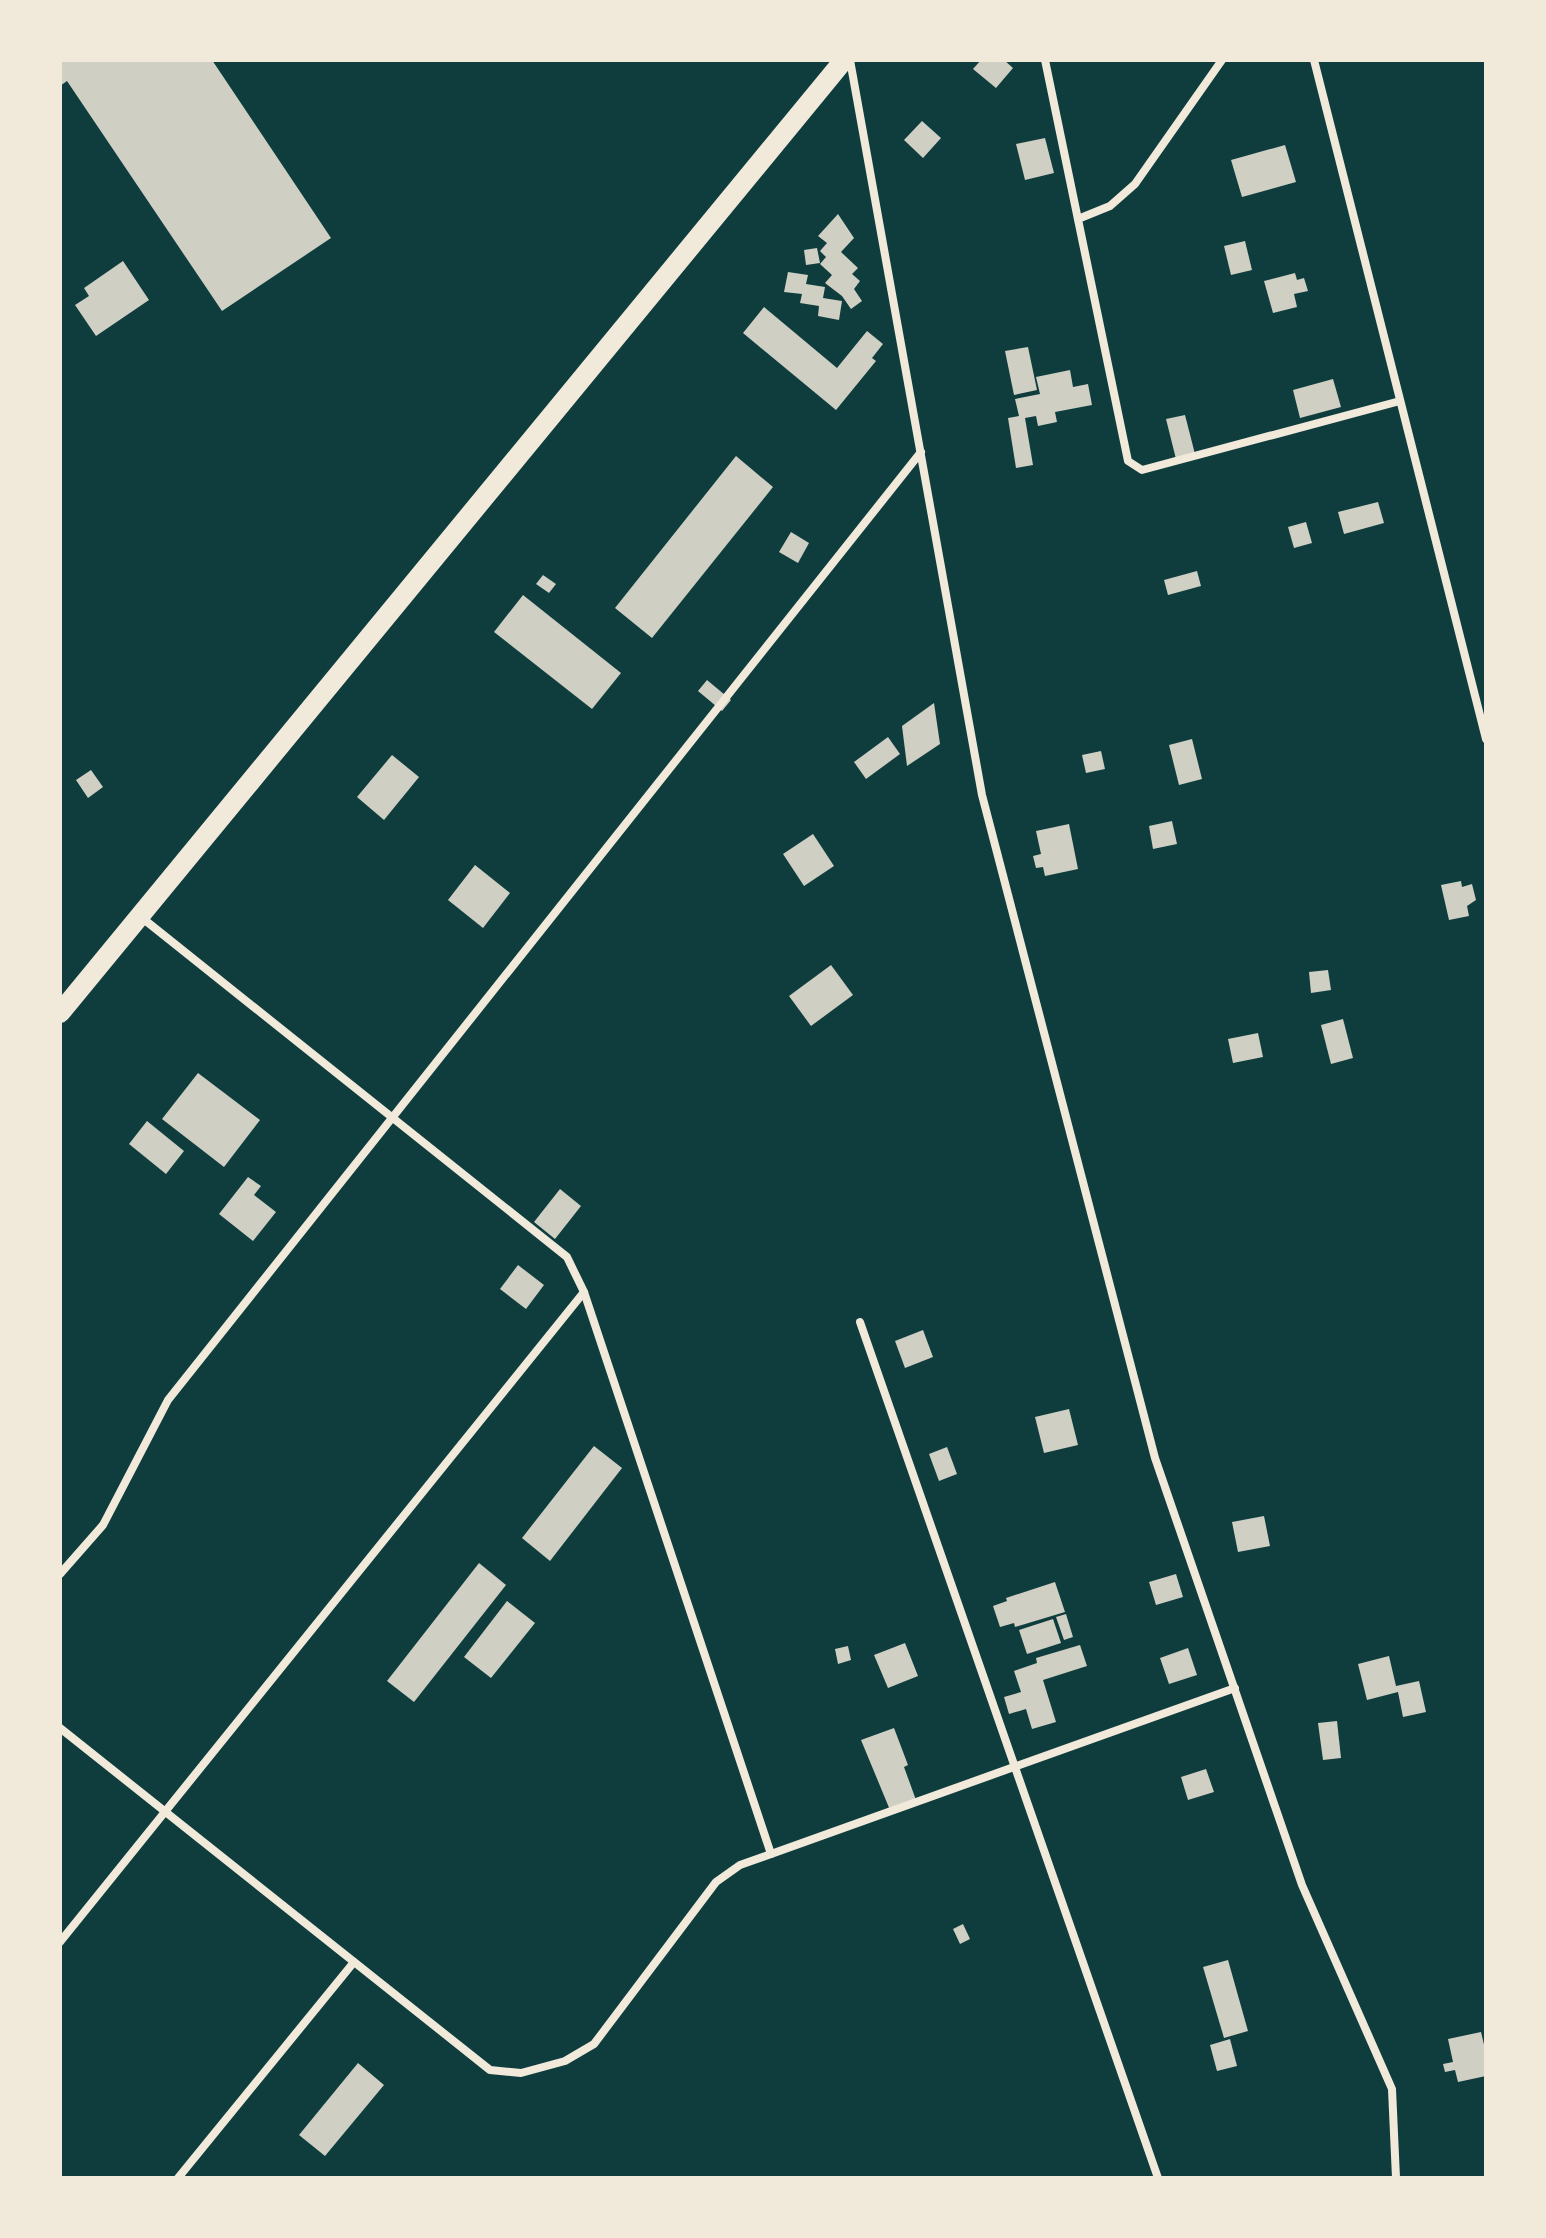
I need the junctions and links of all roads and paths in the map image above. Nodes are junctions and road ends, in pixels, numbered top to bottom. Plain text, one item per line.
1 (847, 60) edge
2 (1045, 60) edge
3 (1222, 60) edge
4 (1314, 60) edge
5 (1078, 219) junction
6 (1400, 401) junction
7 (921, 452) junction
8 (1486, 739) edge
9 (140, 916) junction
10 (60, 1013) edge
11 (392, 1118) junction
12 (584, 1292) junction
13 (860, 1322) dead end
14 (60, 1574) edge
15 (1235, 1688) junction
16 (60, 1728) edge
17 (1015, 1767) junction
18 (165, 1811) junction
19 (771, 1854) junction
20 (60, 1942) edge
21 (354, 1962) junction
22 (178, 2178) edge
23 (1158, 2178) edge
24 (1396, 2178) edge

1 - 7 street
1 - 9 highway
2 - 5 street
3 - 5 street
4 - 6 street
5 - 6 street
6 - 8 street
7 - 11 street
7 - 15 street
9 - 10 highway
9 - 11 street
11 - 12 street
11 - 14 street
12 - 18 street
12 - 19 street
13 - 17 street
15 - 17 street
15 - 24 street
16 - 18 street
17 - 19 street
17 - 23 street
18 - 20 street
18 - 21 street
19 - 21 street
21 - 22 street

